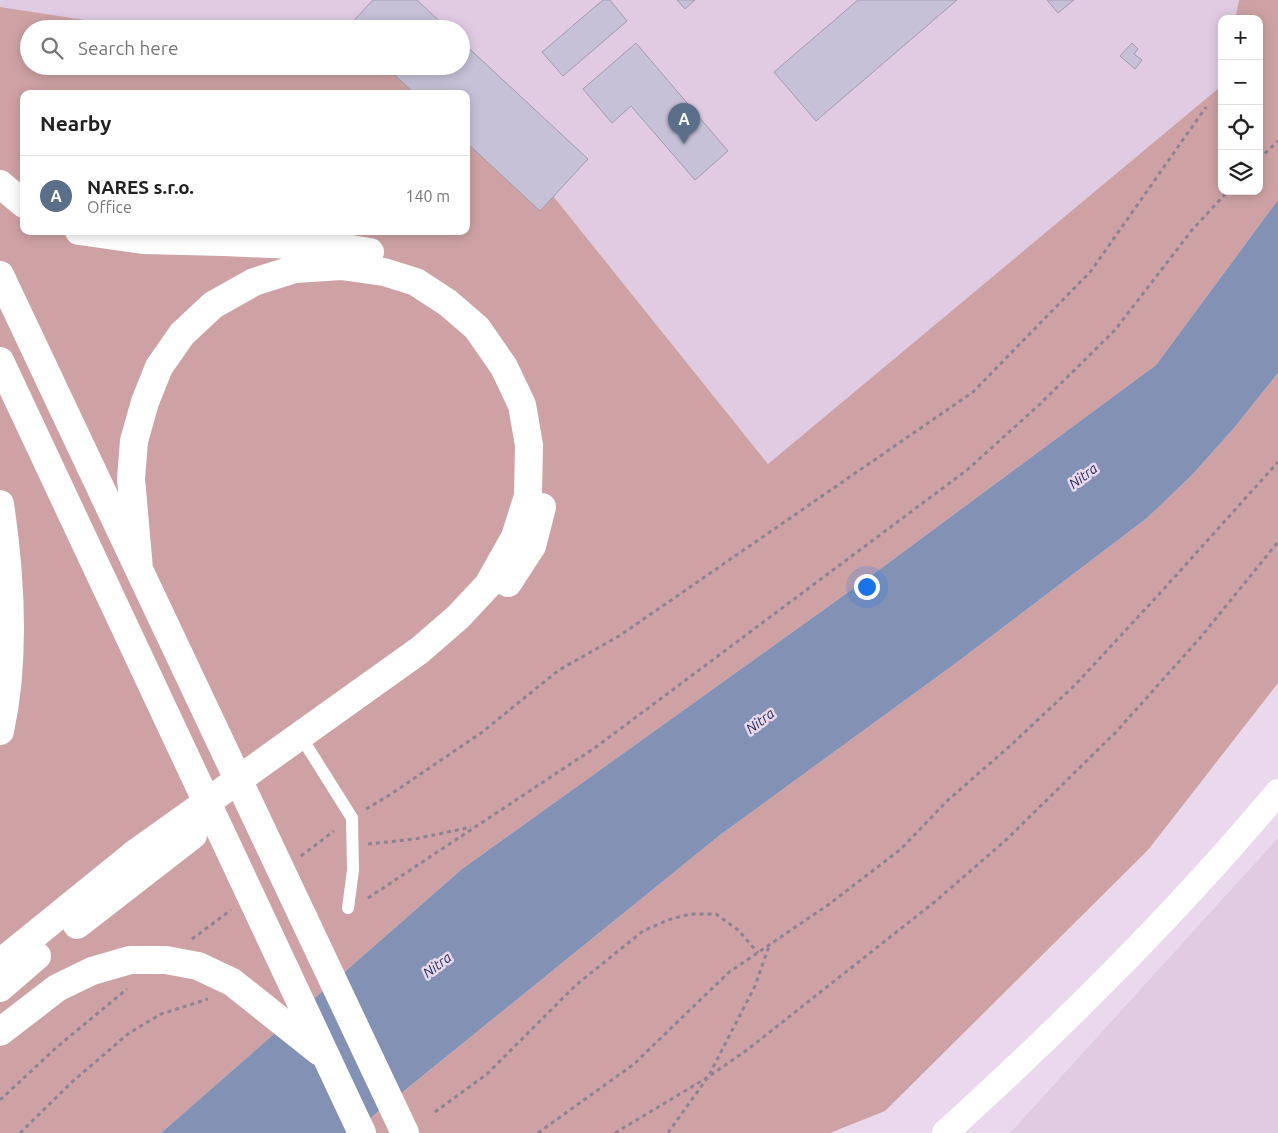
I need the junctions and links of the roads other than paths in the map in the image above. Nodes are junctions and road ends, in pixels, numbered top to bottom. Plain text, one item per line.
1 (0, 184) edge
2 (20, 201) edge
3 (107, 235) edge
4 (0, 275) edge
5 (0, 361) edge
6 (0, 504) edge
7 (139, 569) junction
8 (0, 731) edge
9 (308, 748) junction
10 (1278, 792) edge
11 (348, 908) road end
12 (0, 963) edge
13 (0, 988) edge
14 (0, 1032) edge
15 (325, 1056) junction
16 (362, 1133) edge
17 (405, 1133) edge
18 (945, 1133) edge

1 - 2 highway
3 - 9 highway
4 - 7 highway
5 - 15 highway
6 - 8 highway
7 - 12 highway
7 - 17 highway
9 - 11 lane
9 - 13 highway
10 - 18 street
14 - 15 highway
15 - 16 highway

